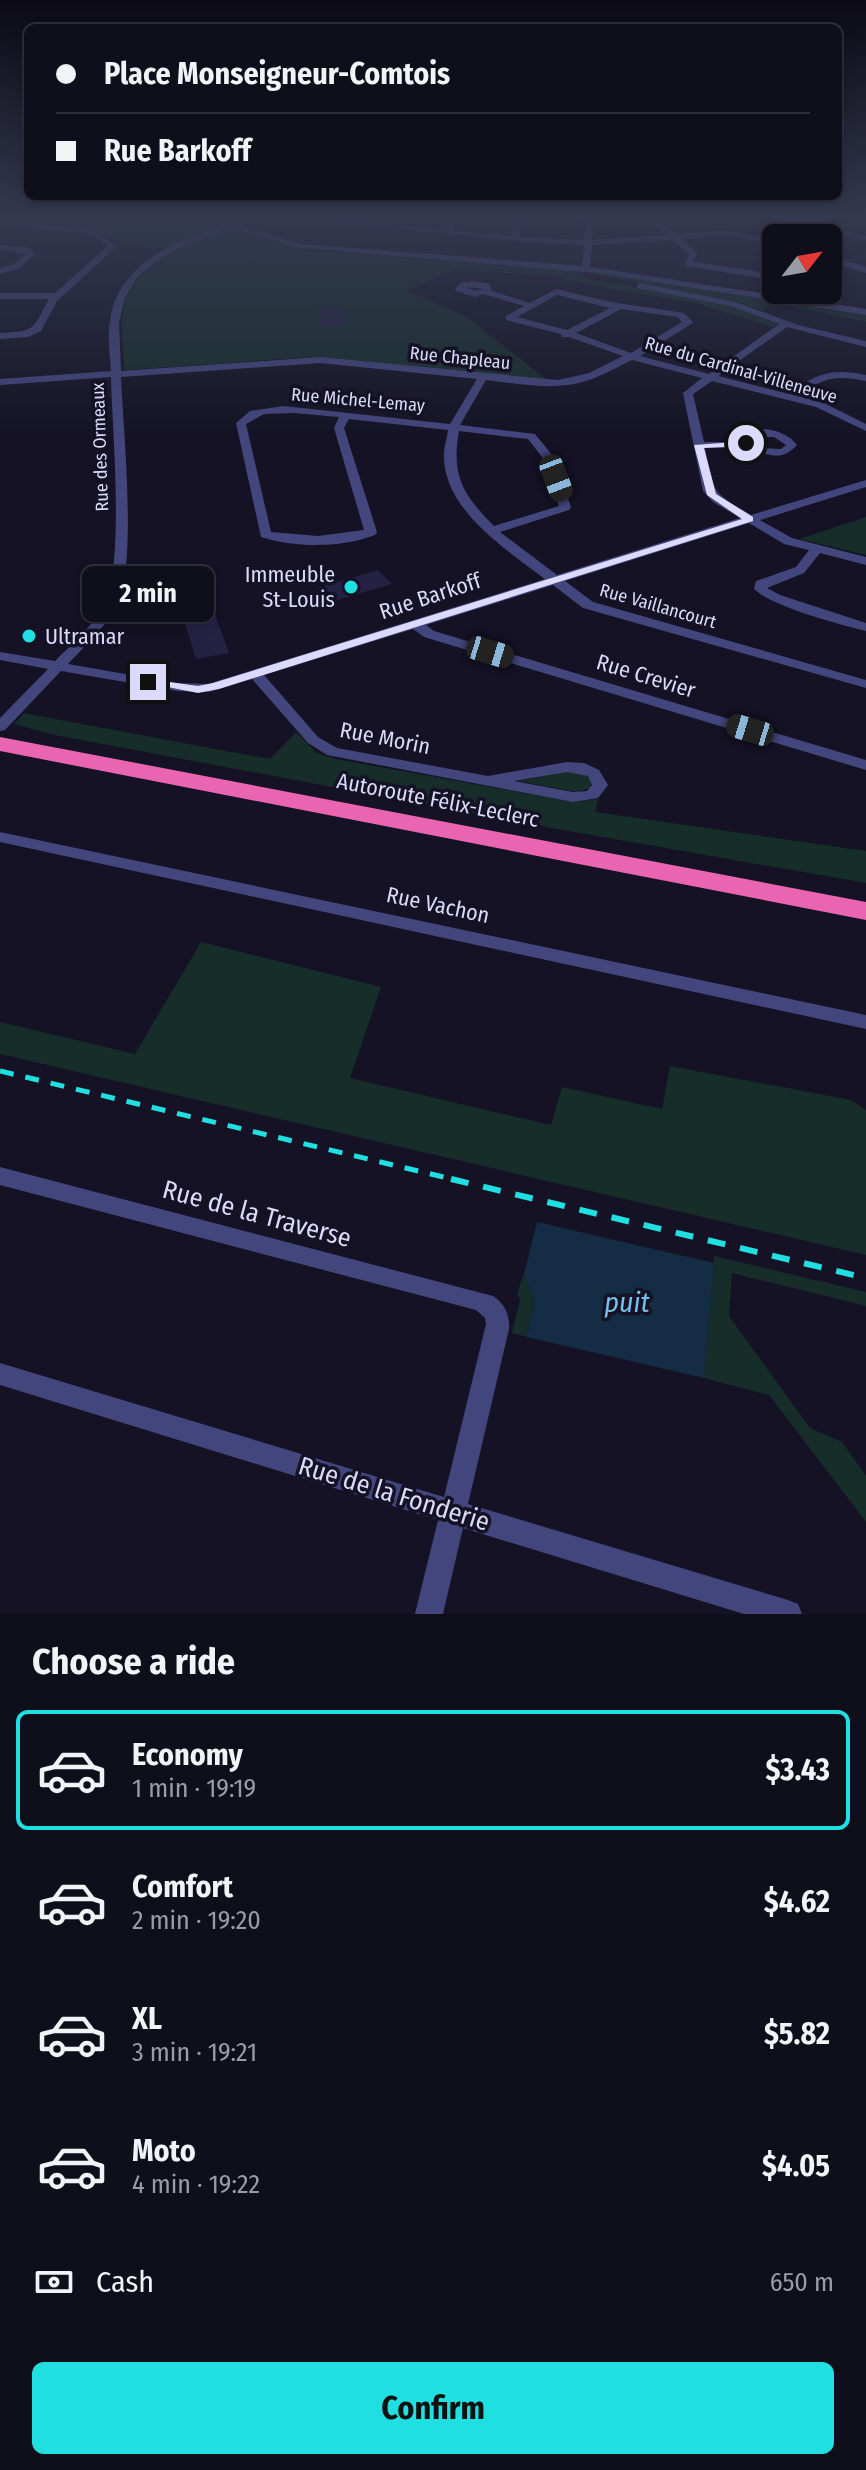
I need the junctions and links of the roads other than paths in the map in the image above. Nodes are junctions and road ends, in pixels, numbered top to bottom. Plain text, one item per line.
1 (64, 290) edge
2 (124, 290) edge
3 (665, 290) edge
4 (726, 290) edge
5 (485, 292) dead end
6 (0, 296) edge
7 (57, 296) junction
8 (866, 299) edge
9 (529, 305) junction
10 (620, 306) junction
11 (861, 311) edge
12 (785, 324) junction
13 (570, 334) junction
14 (0, 336) edge
15 (866, 344) edge
16 (632, 356) junction
17 (116, 373) junction
18 (483, 377) junction
19 (709, 377) junction
20 (866, 378) edge
21 (0, 382) edge
22 (790, 398) junction
23 (346, 415) junction
24 (454, 426) junction
25 (866, 428) edge
26 (698, 445) junction
27 (747, 445) dead end
28 (866, 483) edge
29 (750, 519) junction
30 (490, 531) junction
31 (817, 549) junction
32 (866, 561) edge
33 (552, 580) junction
34 (416, 624) junction
35 (866, 627) edge
36 (0, 656) edge
37 (58, 666) junction
38 (255, 674) junction
39 (866, 684) edge
40 (2, 735) edge
41 (866, 765) edge
42 (489, 781) junction
43 (0, 837) edge
44 (866, 899) edge
45 (866, 912) edge
46 (866, 1022) edge
47 (0, 1176) edge
48 (0, 1374) edge
49 (454, 1511) junction
50 (429, 1614) edge
51 (788, 1614) edge

1 - 7 street
2 - 17 street, Rue des Ormeaux
3 - 12 street
4 - 11 street
5 - 9 street
6 - 7 street
7 - 14 street
8 - 11 street
9 - 10 street, Rue Chapleau
9 - 13 street, Rue Chapleau
10 - 13 street
10 - 16 street, Rue Chapleau
12 - 15 street
12 - 19 street
13 - 16 street, Rue du Cardinal-Villeneuve
16 - 18 street, Rue Chapleau
16 - 19 street, Rue du Cardinal-Villeneuve
17 - 18 street, Rue Chapleau
17 - 21 street, Rue Chapleau
17 - 37 street, Rue des Ormeaux
18 - 24 street, Rue Vaillancourt
19 - 22 street, Rue du Cardinal-Villeneuve
19 - 26 street
20 - 22 street
22 - 25 street, Rue du Cardinal-Villeneuve
23 - 23 street, Rue Michel-Lemay
23 - 24 street, Rue Michel-Lemay
24 - 30 street, Rue Vaillancourt
24 - 30 street, Rue Michel-Lemay
26 - 27 street
26 - 29 street
28 - 29 street, Rue Barkoff
29 - 31 street
29 - 33 street, Rue Barkoff
30 - 33 street, Rue Vaillancourt
31 - 32 street
31 - 35 street
33 - 34 street, Rue Barkoff
33 - 39 street, Rue Vaillancourt
34 - 38 street, Rue Barkoff
34 - 41 street, Rue Crevier
36 - 37 street, Rue Barkoff
37 - 38 street, Rue Barkoff
37 - 40 street, Rue des Ormeaux
38 - 42 street, Rue Morin
40 - 44 highway, Autoroute Félix-Leclerc
40 - 45 highway, Autoroute Félix-Leclerc
42 - 42 street, Rue Morin
43 - 46 street, Rue Vachon
47 - 49 street, Rue de la Traverse
48 - 49 street, Rue de la Fonderie
49 - 50 street
49 - 51 street, Rue de la Fonderie

